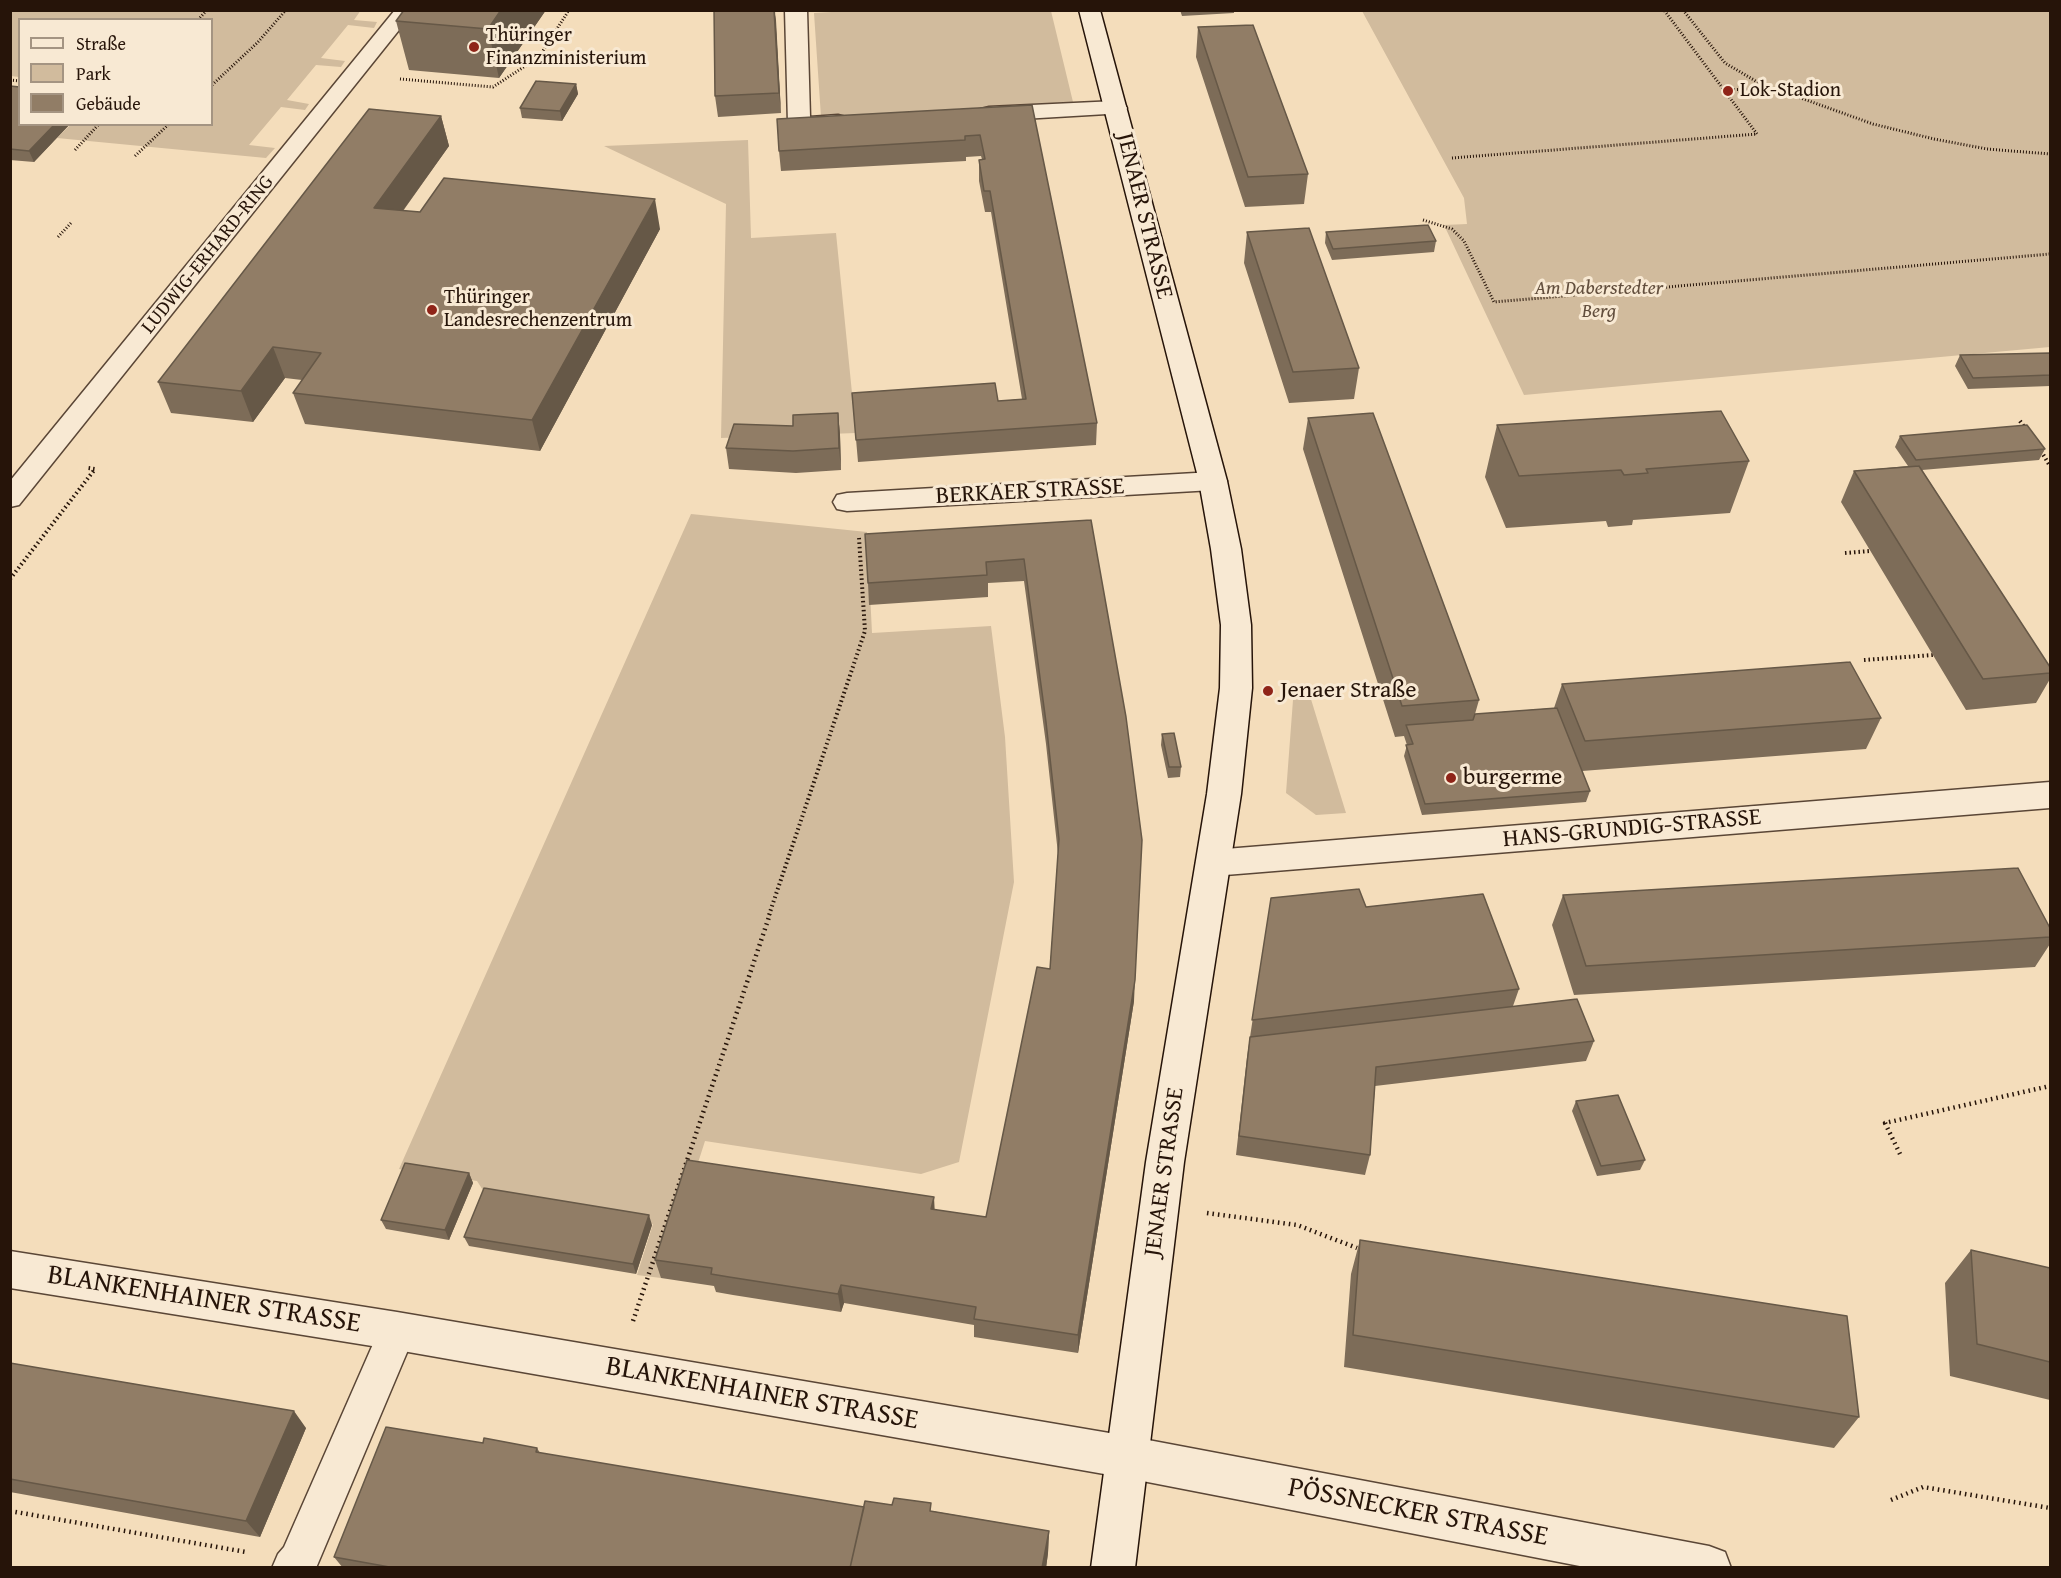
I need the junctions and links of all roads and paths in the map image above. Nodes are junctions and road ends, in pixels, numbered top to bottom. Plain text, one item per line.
1 (286, 10) edge
2 (406, 10) edge
3 (569, 10) edge
4 (796, 10) edge
5 (1089, 10) edge
6 (1664, 10) edge
7 (1683, 10) edge
8 (354, 75) junction
9 (213, 84) edge
10 (1771, 88) junction
11 (1724, 90) junction
12 (1116, 108) junction
13 (963, 116) edge
14 (858, 121) edge
15 (97, 126) edge
16 (167, 126) edge
17 (75, 150) dead end
18 (2050, 154) edge
19 (135, 156) dead end
20 (1452, 158) dead end
21 (1423, 220) dead end
22 (71, 223) dead end
23 (58, 237) dead end
24 (2050, 254) edge
25 (2020, 421) dead end
26 (2026, 430) edge
27 (2038, 448) edge
28 (2050, 466) edge
29 (1213, 481) junction
30 (10, 499) edge
31 (852, 502) joint
32 (1870, 551) dead end
33 (1845, 553) dead end
34 (1933, 655) dead end
35 (1864, 660) dead end
36 (2050, 795) edge
37 (1213, 863) junction
38 (2050, 1086) edge
39 (1900, 1154) dead end
40 (1161, 1207) junction
41 (1357, 1248) edge
42 (10, 1269) edge
43 (649, 1275) dead end
44 (397, 1331) junction
45 (1127, 1457) junction
46 (1892, 1500) dead end
47 (2050, 1508) edge
48 (10, 1511) edge
49 (295, 1564) edge
50 (1113, 1568) edge
51 (1709, 1568) edge

1 - 9 path
2 - 8 lane, LUDWIG-ERHARD-RING
3 - 8 path
4 - 14 street
5 - 12 street, JENAER STRASSE
6 - 11 path
7 - 10 path
8 - 30 lane, LUDWIG-ERHARD-RING
10 - 11 path
10 - 18 path
11 - 20 path
12 - 13 street, JENAER STRASSE
12 - 29 street, JENAER STRASSE
15 - 17 path
16 - 19 path
21 - 24 path
22 - 23 path
25 - 26 path
27 - 28 path
29 - 31 street, BERKAER STRASSE
29 - 37 street, JENAER STRASSE
31 - 43 path
32 - 33 path
34 - 35 path
36 - 37 street, HANS-GRUNDIG-STRASSE
37 - 40 street, JENAER STRASSE
38 - 39 path
40 - 41 path
40 - 45 street, JENAER STRASSE
42 - 44 street, BLANKENHAINER STRASSE
44 - 45 street, BLANKENHAINER STRASSE
44 - 49 lane, BLANKENHAINER STRASSE
45 - 50 street, JENAER STRASSE
45 - 51 street, PÖSSNECKER STRASSE
46 - 47 path
48 - 49 path

